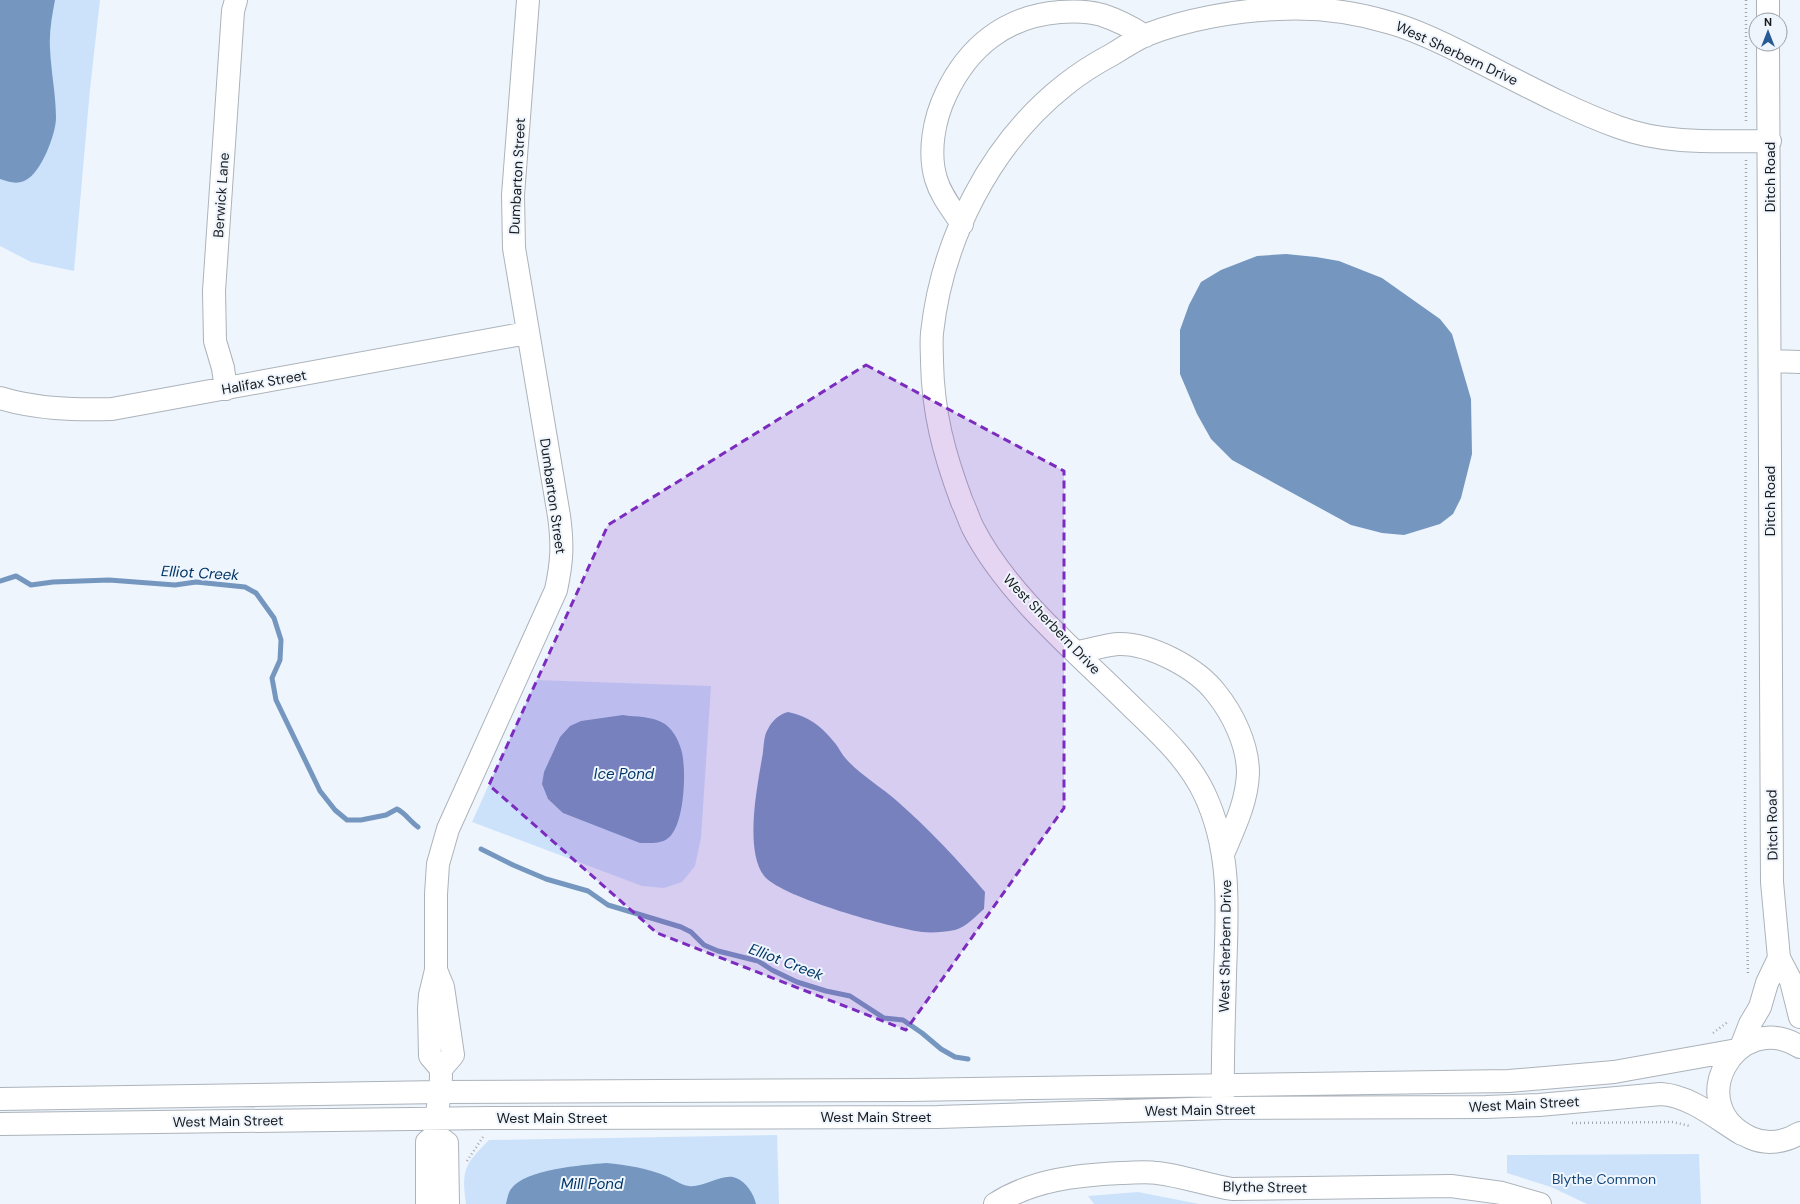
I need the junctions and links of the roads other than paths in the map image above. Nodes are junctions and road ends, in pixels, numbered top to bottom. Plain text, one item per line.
1 (236, 0) edge
2 (528, 0) edge
3 (1768, 0) edge
4 (1768, 12) edge
5 (1145, 36) junction
6 (1768, 52) edge
7 (1770, 141) junction
8 (962, 224) junction
9 (527, 333) junction
10 (1770, 361) junction
11 (1800, 362) edge
12 (226, 388) junction
13 (0, 398) edge
14 (1077, 652) junction
15 (1223, 854) junction
16 (1779, 958) junction
17 (1800, 1017) edge
18 (1800, 1047) edge
19 (1739, 1048) junction
20 (1223, 1084) junction
21 (0, 1099) edge
22 (1223, 1108) junction
23 (438, 1113) junction
24 (0, 1124) edge
25 (1742, 1134) junction
26 (1797, 1136) edge
27 (427, 1204) edge
28 (448, 1204) edge
29 (995, 1204) edge
30 (1540, 1204) edge

1 - 12 street, Berwick Lane
2 - 9 street, Dumbarton Street
3 - 4 street
5 - 7 street, West Sherbern Drive
5 - 8 street, West Sherbern Drive
5 - 8 street
6 - 7 street, Ditch Road
7 - 10 street, Ditch Road
8 - 14 street, West Sherbern Drive
9 - 12 street, Halifax Street
9 - 23 street, Dumbarton Street
10 - 11 street
10 - 16 street, Ditch Road
12 - 13 street, Halifax Street
14 - 15 street, West Sherbern Drive
14 - 15 street
15 - 20 street, West Sherbern Drive
16 - 17 street, Ditch Road
16 - 19 street
18 - 19 street, West Main Street
19 - 20 street, West Main Street
19 - 25 street
20 - 22 street, West Sherbern Drive
20 - 23 street, West Main Street
21 - 23 street, West Main Street
22 - 23 street, West Main Street
22 - 25 street, West Main Street
23 - 24 street, West Main Street
23 - 27 street
23 - 28 street
25 - 26 street
29 - 30 street, Blythe Street

